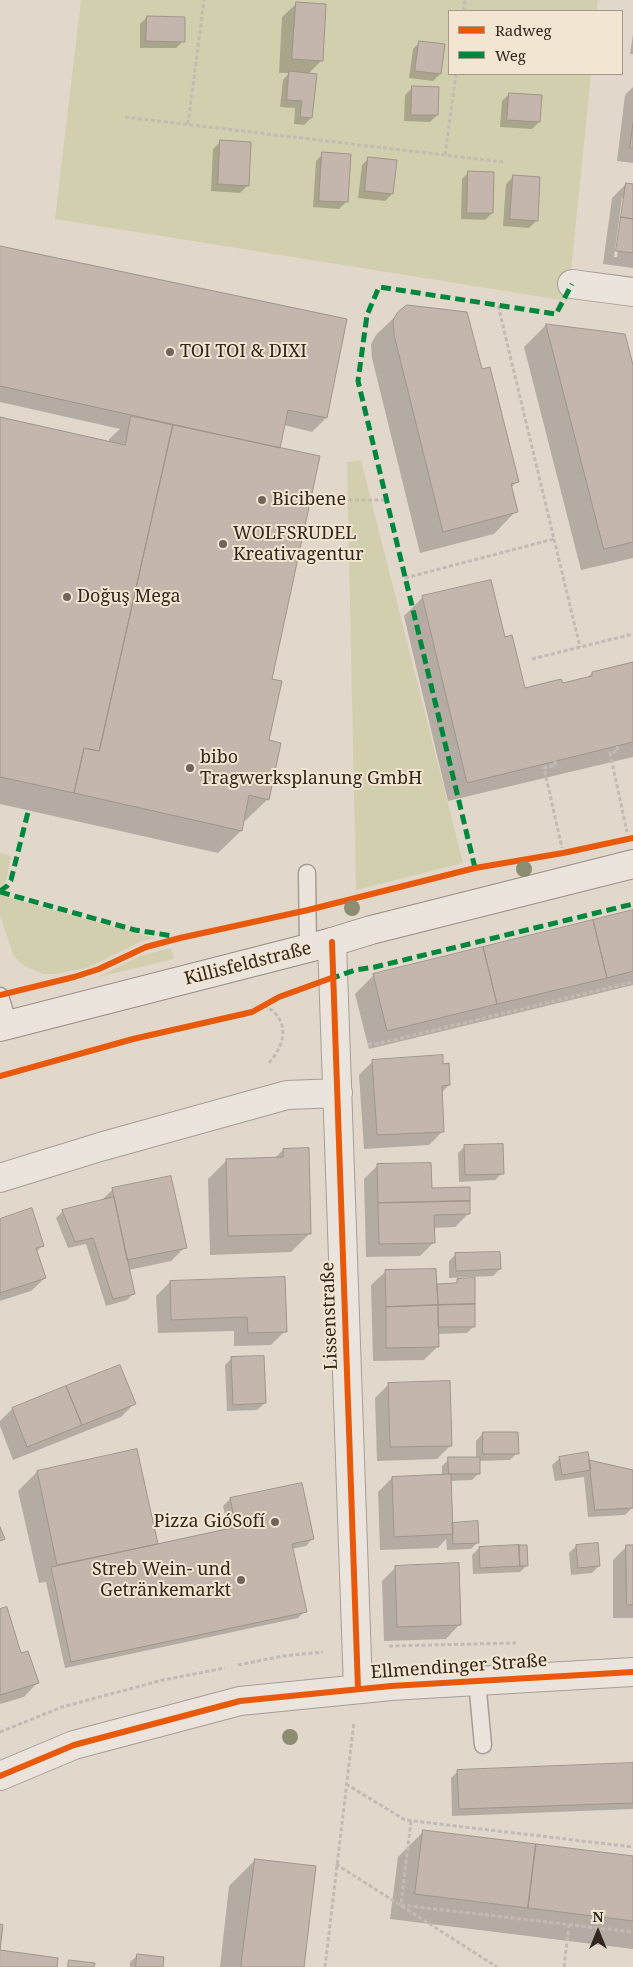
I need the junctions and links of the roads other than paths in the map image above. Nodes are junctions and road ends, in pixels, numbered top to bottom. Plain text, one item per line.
1 (572, 284) dead end
2 (633, 292) edge
3 (633, 864) edge
4 (307, 873) dead end
5 (320, 945) junction
6 (0, 996) edge
7 (4, 1026) edge
8 (338, 1093) junction
9 (0, 1178) edge
10 (633, 1672) edge
11 (477, 1681) junction
12 (358, 1690) junction
13 (484, 1745) dead end
14 (0, 1776) edge

1 - 2 street
3 - 5 street, Killisfeldstraße
4 - 5 lane
5 - 7 street, Killisfeldstraße
5 - 8 street, Lissenstraße
6 - 7 lane, Killisfeldstraße
8 - 9 street
8 - 12 street, Lissenstraße
10 - 11 street, Ellmendinger Straße
11 - 12 street, Ellmendinger Straße
11 - 13 lane
12 - 14 street, Ellmendinger Straße

